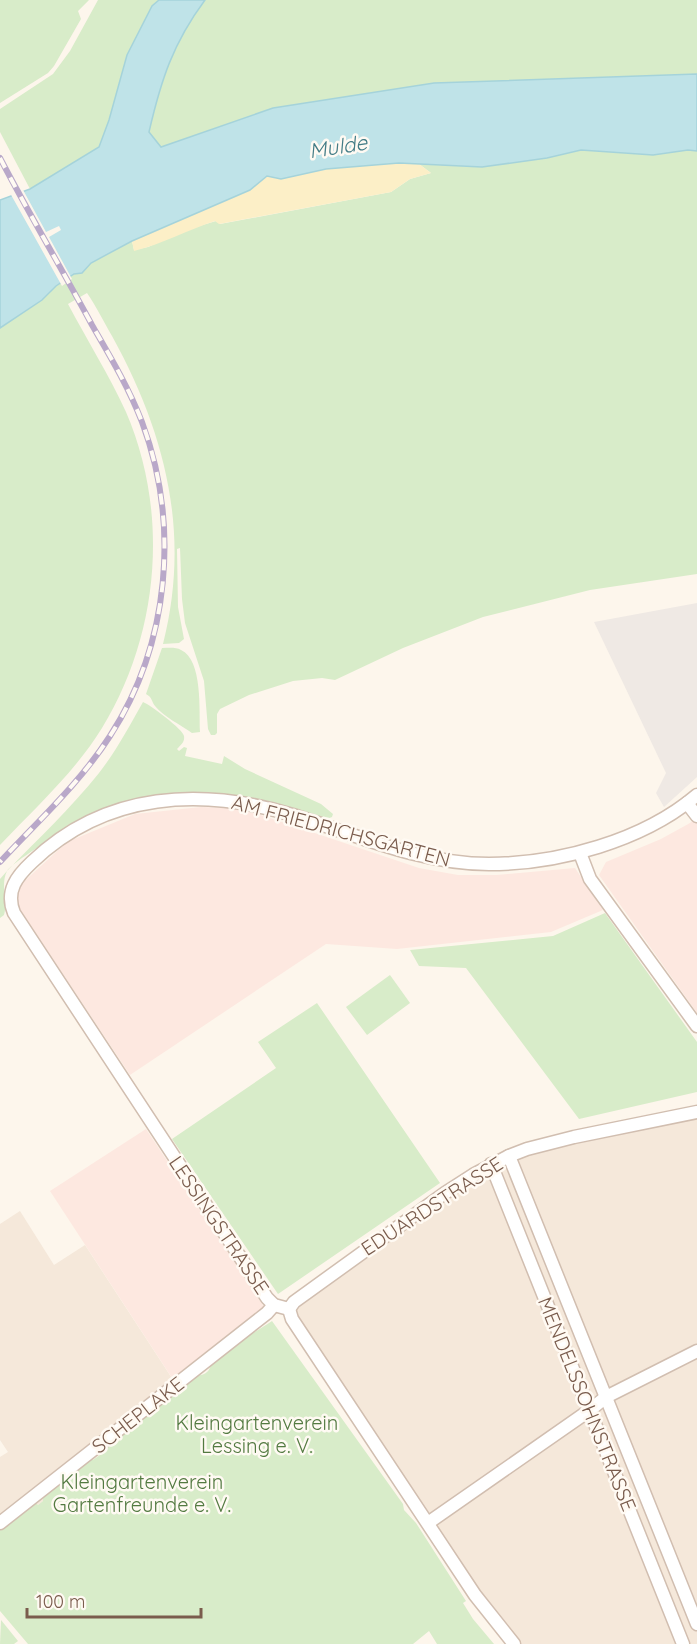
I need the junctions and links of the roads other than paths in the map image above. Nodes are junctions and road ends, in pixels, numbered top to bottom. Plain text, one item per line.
1 (697, 795) edge
2 (687, 803) junction
3 (697, 816) edge
4 (580, 853) junction
5 (14, 912) joint
6 (697, 1026) edge
7 (697, 1112) edge
8 (509, 1156) junction
9 (491, 1164) junction
10 (274, 1305) junction
11 (289, 1309) junction
12 (697, 1351) edge
13 (606, 1397) junction
14 (590, 1410) junction
15 (0, 1523) edge
16 (428, 1523) junction
17 (697, 1624) edge
18 (514, 1644) edge
19 (683, 1644) edge

1 - 2 street, AM FRIEDRICHSGARTEN
2 - 3 street
2 - 4 street, AM FRIEDRICHSGARTEN
4 - 5 street, AM FRIEDRICHSGARTEN
4 - 6 street
5 - 10 street, LESSINGSTRASSE
7 - 8 street, EDUARDSTRASSE
8 - 9 street, EDUARDSTRASSE
8 - 13 street, MENDELSSOHNSTRASSE
9 - 11 street, EDUARDSTRASSE
9 - 14 street, MENDELSSOHNSTRASSE
10 - 11 street, LESSINGSTRASSE
10 - 15 street, SCHEPLAKE
11 - 16 street, LESSINGSTRASSE
12 - 13 street
13 - 14 street
13 - 17 street, MENDELSSOHNSTRASSE
14 - 16 street
14 - 19 street, MENDELSSOHNSTRASSE
16 - 18 street, LESSINGSTRASSE

